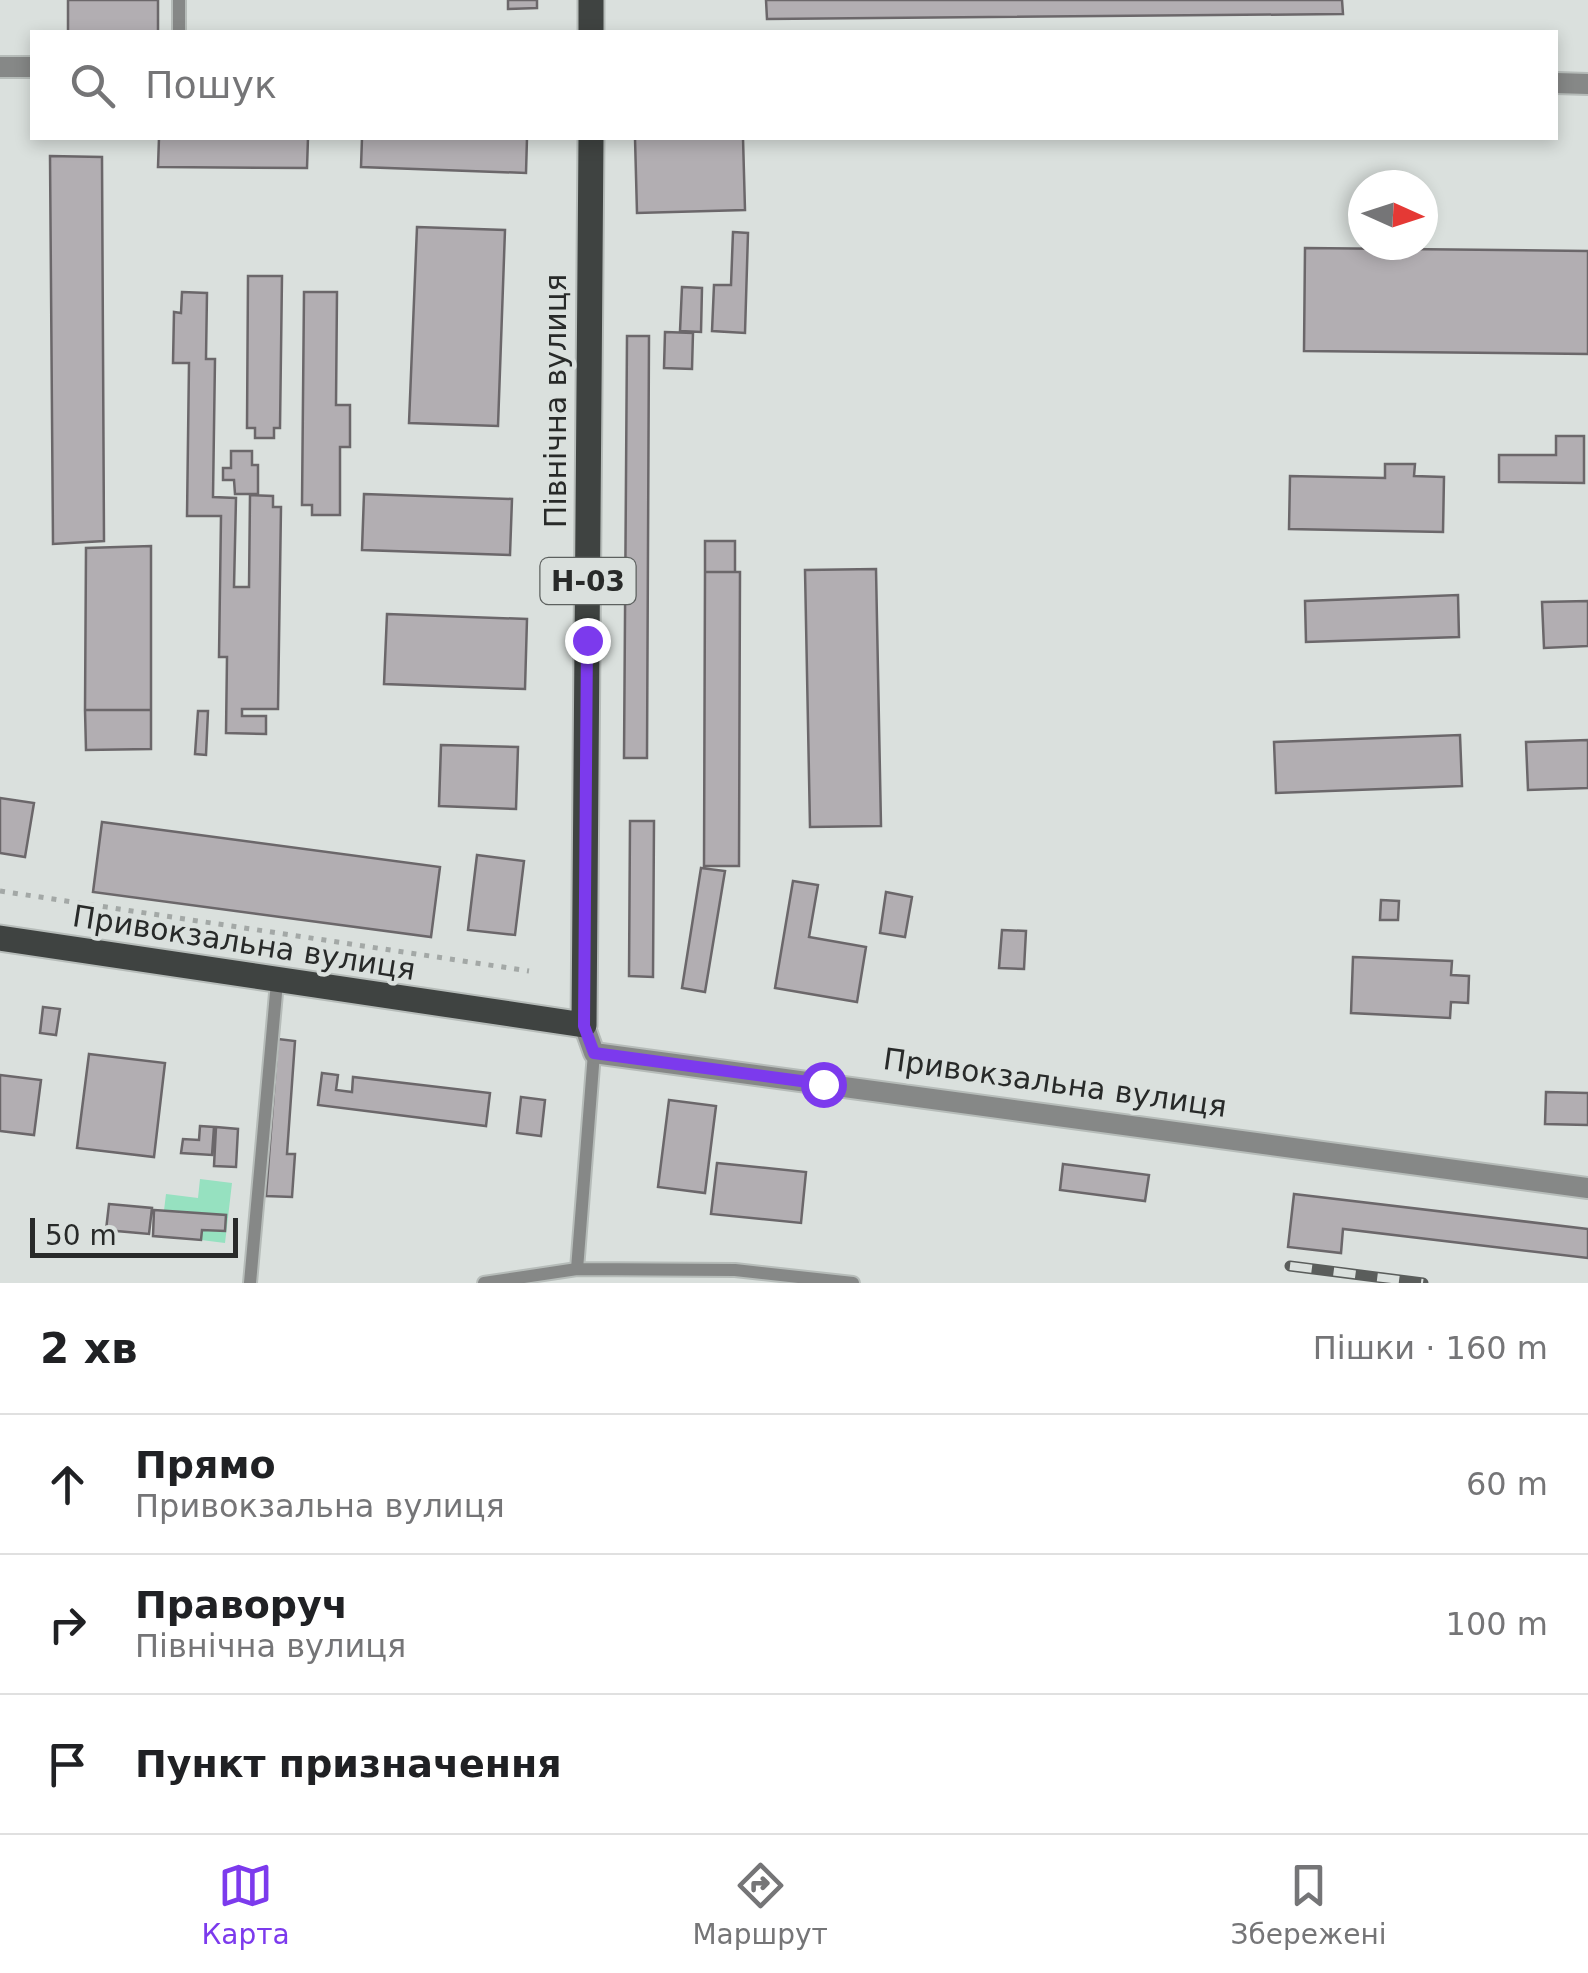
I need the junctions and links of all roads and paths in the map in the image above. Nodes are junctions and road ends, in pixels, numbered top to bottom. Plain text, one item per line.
1 (179, 0) edge
2 (591, 0) edge
3 (179, 30) edge
4 (591, 30) edge
5 (0, 66) edge
6 (30, 67) edge
7 (1558, 83) edge
8 (1588, 84) edge
9 (591, 140) edge
10 (0, 891) edge
11 (0, 938) edge
12 (529, 971) dead end
13 (277, 982) junction
14 (584, 1026) junction
15 (594, 1053) junction
16 (1588, 1188) edge
17 (577, 1269) junction
18 (250, 1283) edge
19 (484, 1283) edge
20 (852, 1283) edge

1 - 3 lane
2 - 4 main road
5 - 6 street
7 - 8 street
9 - 14 main road, Північна вулиця / Н-03
10 - 12 path
11 - 13 main road, Привокзальна вулиця
13 - 14 main road, Привокзальна вулиця
13 - 18 lane
14 - 15 street
15 - 16 street, Привокзальна вулиця
15 - 17 lane
17 - 19 lane
17 - 20 lane

